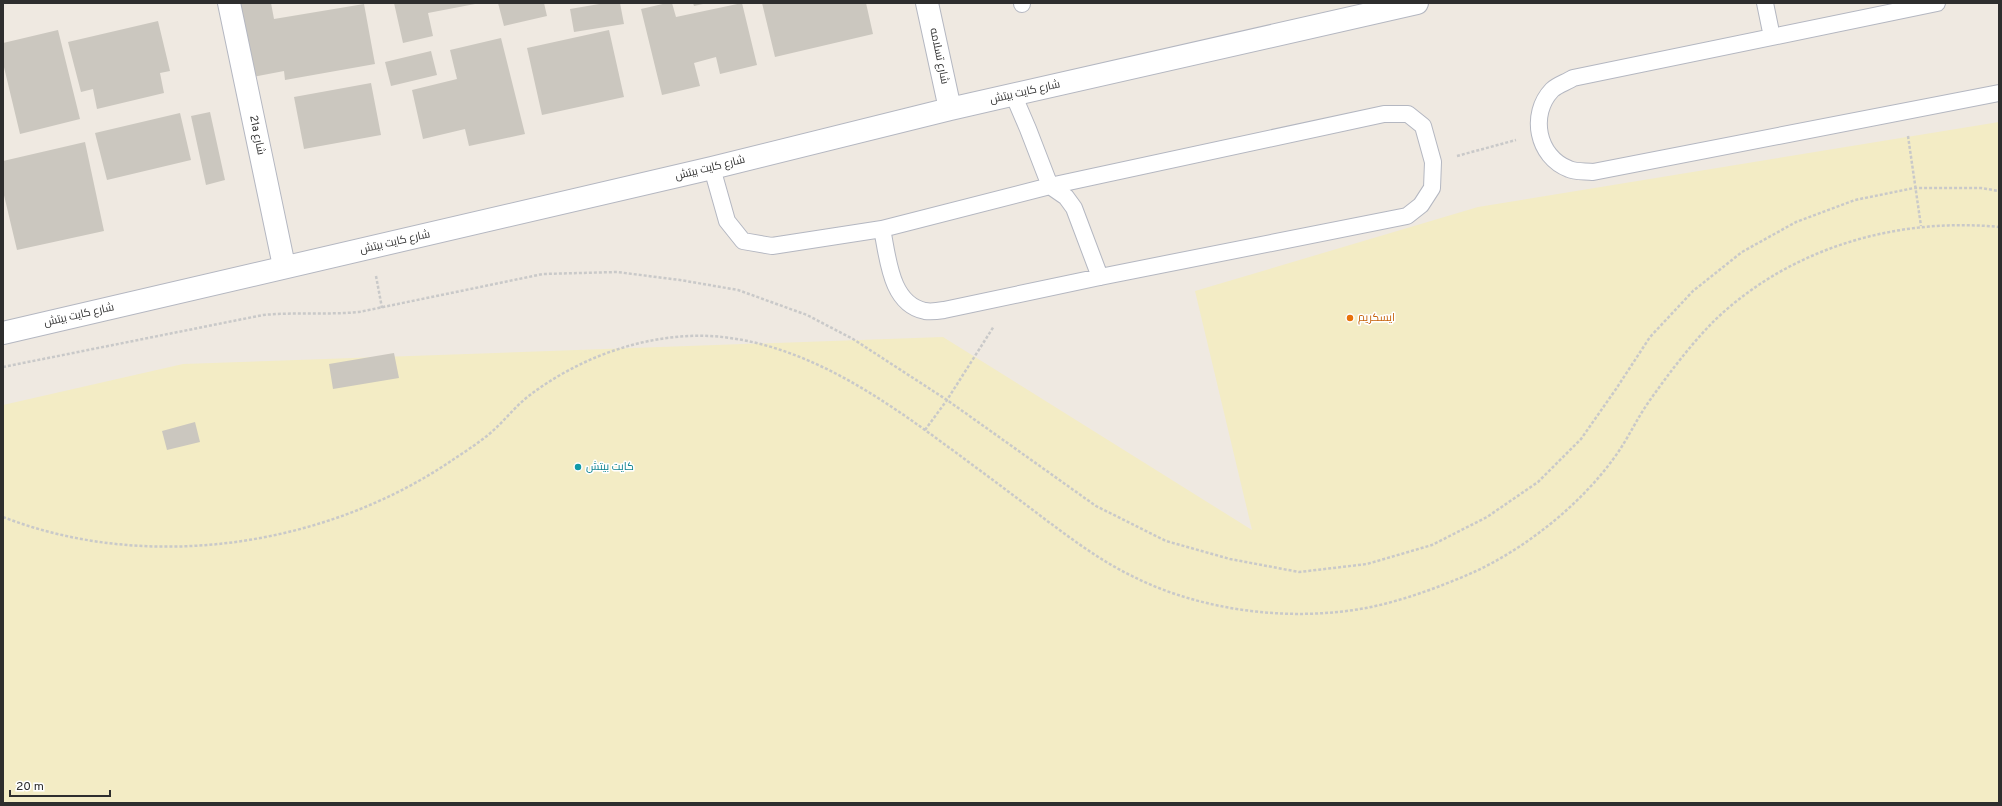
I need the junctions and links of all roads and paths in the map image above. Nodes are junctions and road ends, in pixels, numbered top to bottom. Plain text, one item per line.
1 (229, 3) edge
2 (927, 3) edge
3 (1417, 3) edge
4 (1765, 3) edge
5 (1937, 3) edge
6 (1772, 37) junction
7 (1999, 93) edge
8 (1013, 94) junction
9 (950, 109) junction
10 (1904, 110) junction
11 (1538, 134) junction
12 (1433, 162) junction
13 (712, 168) junction
14 (1050, 186) junction
15 (1914, 188) junction
16 (1999, 191) edge
17 (1921, 226) junction
18 (1999, 227) edge
19 (882, 229) junction
20 (284, 266) junction
21 (1100, 277) junction
22 (995, 299) junction
23 (3, 333) edge
24 (3, 367) edge
25 (947, 400) junction
26 (925, 430) junction
27 (3, 517) edge

1 - 20 street, 21a شارع
2 - 9 street, شارع تسلامه
3 - 8 street, شارع كايت بيتش
4 - 6 lane
5 - 6 lane
6 - 11 lane
7 - 10 lane
8 - 9 street, شارع كايت بيتش
8 - 14 lane
9 - 13 street, شارع كايت بيتش
10 - 11 lane
10 - 15 path
11 - 12 path
12 - 14 lane
12 - 21 lane
13 - 19 lane
13 - 20 street, شارع كايت بيتش
14 - 19 lane
14 - 21 lane
15 - 16 path
15 - 17 path
15 - 25 path
17 - 18 path
17 - 26 path
19 - 22 lane
20 - 23 street, شارع كايت بيتش
21 - 22 lane
22 - 25 path
24 - 25 path
25 - 26 path
26 - 27 path

